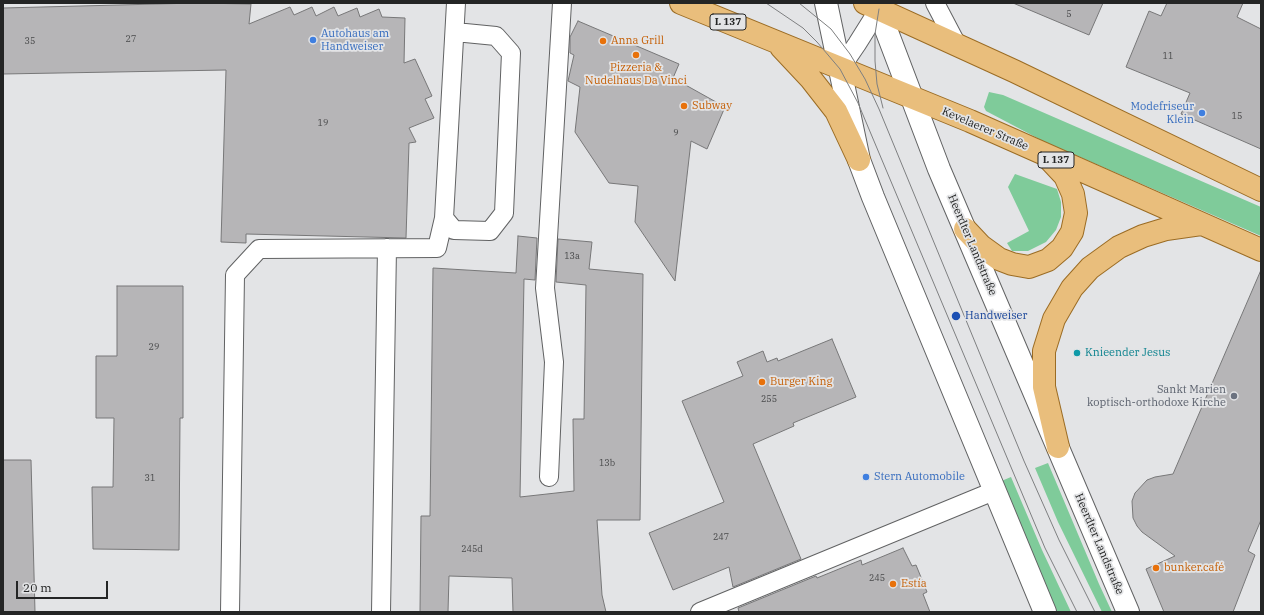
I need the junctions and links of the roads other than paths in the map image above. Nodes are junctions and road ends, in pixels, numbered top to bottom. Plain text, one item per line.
1 (456, 3) edge
2 (562, 3) edge
3 (681, 3) edge
4 (826, 3) edge
5 (935, 3) edge
6 (875, 4) edge
7 (455, 32) junction
8 (775, 41) junction
9 (957, 45) junction
10 (840, 68) junction
11 (910, 97) junction
12 (1045, 155) junction
13 (859, 160) junction
14 (1261, 190) edge
15 (444, 218) junction
16 (1201, 224) junction
17 (965, 229) junction
18 (387, 248) junction
19 (1261, 250) edge
20 (1058, 447) junction
21 (549, 477) dead end
22 (994, 491) junction
23 (230, 612) edge
24 (381, 612) edge
25 (700, 612) edge
26 (1044, 612) edge
27 (1128, 612) edge

1 - 7 lane
2 - 21 lane
3 - 8 main road, L 137
4 - 10 main road
5 - 9 lane
6 - 9 main road
6 - 10 lane
6 - 11 main road, Heerdter Landstraße
7 - 15 lane
7 - 15 lane
8 - 10 main road, L 137
8 - 13 main road
9 - 14 main road
10 - 11 main road, Kevelaerer Straße / L 137
10 - 13 main road
11 - 12 main road, Kevelaerer Straße / L 137
11 - 17 main road, Heerdter Landstraße
12 - 16 main road, Kevelaerer Straße / L 137
12 - 17 main road
13 - 22 main road
15 - 18 lane
16 - 19 main road, Kevelaerer Straße / L 137
16 - 20 main road
17 - 20 main road, Heerdter Landstraße
18 - 23 lane
18 - 24 lane
20 - 27 main road, Heerdter Landstraße
22 - 25 lane
22 - 26 main road

